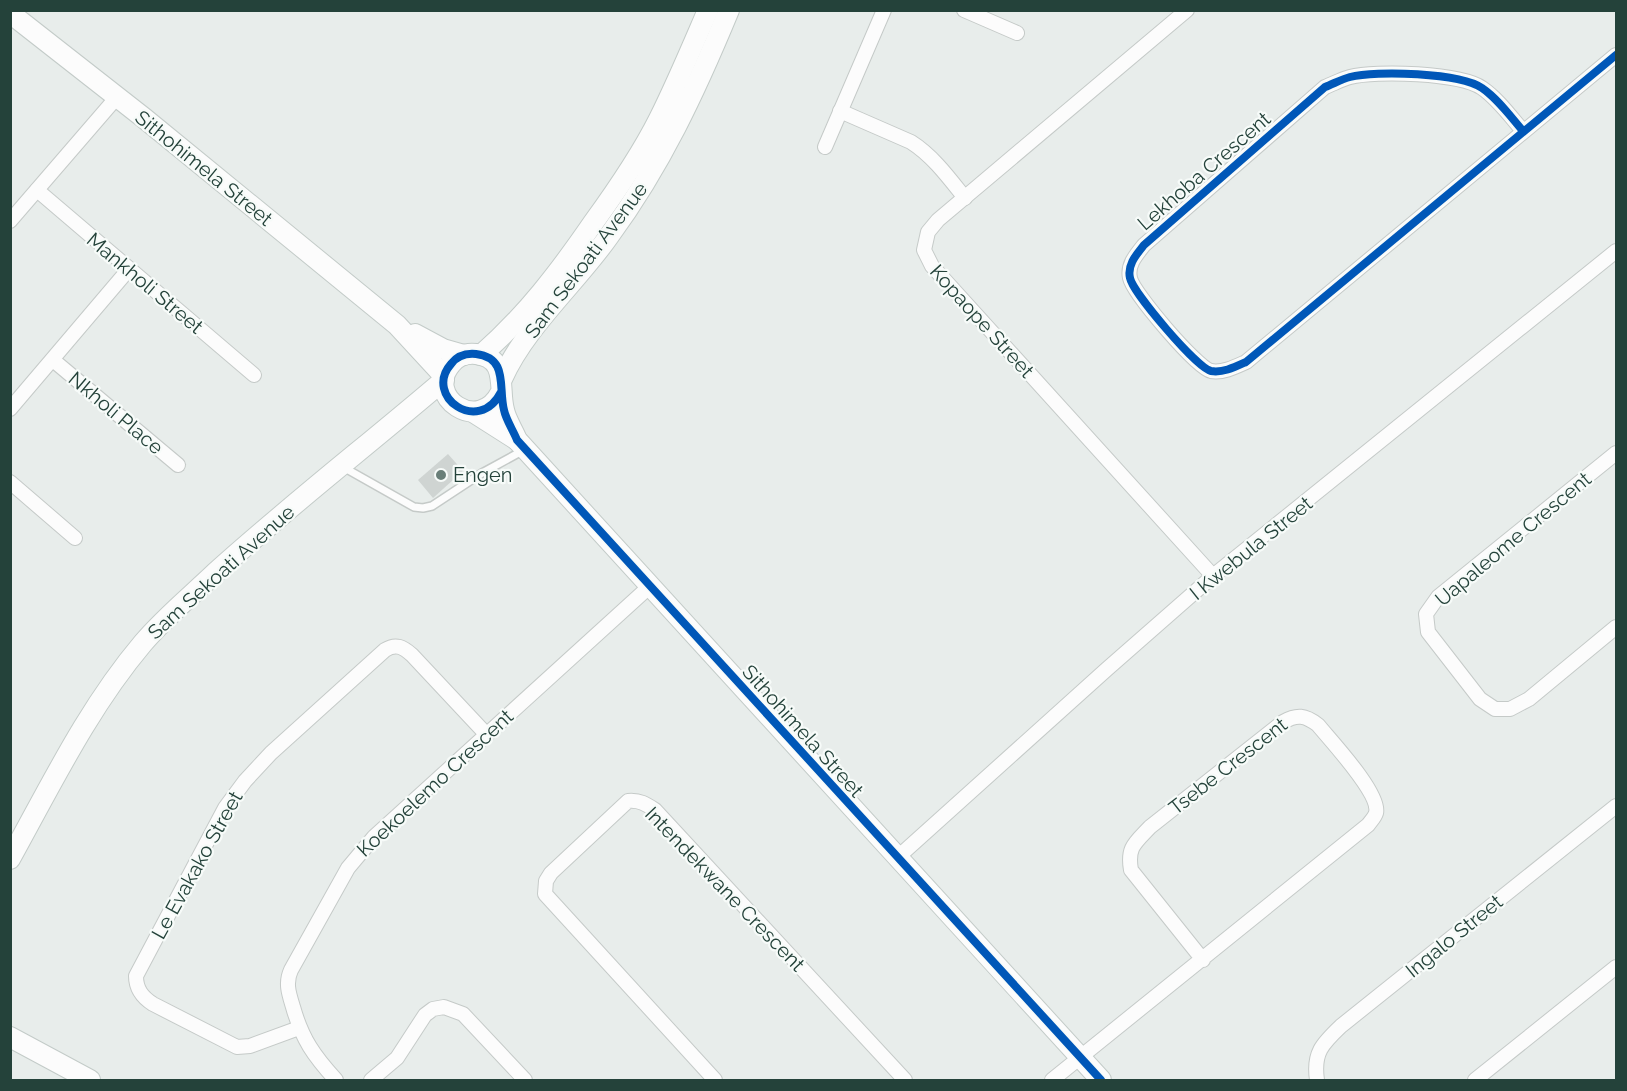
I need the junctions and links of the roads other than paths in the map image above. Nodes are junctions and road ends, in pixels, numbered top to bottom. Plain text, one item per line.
1 (708, 10) edge
2 (729, 10) edge
3 (884, 10) edge
4 (964, 10) edge
5 (1186, 10) edge
6 (10, 12) edge
7 (1017, 33) dead end
8 (1617, 55) edge
9 (117, 97) junction
10 (840, 111) junction
11 (1523, 131) junction
12 (825, 147) dead end
13 (37, 190) junction
14 (965, 198) junction
15 (10, 220) edge
16 (1617, 251) edge
17 (129, 269) junction
18 (397, 325) junction
19 (472, 355) junction
20 (53, 360) junction
21 (254, 375) dead end
22 (444, 378) junction
23 (501, 386) junction
24 (453, 404) junction
25 (412, 408) junction
26 (10, 409) edge
27 (473, 412) junction
28 (521, 444) junction
29 (1617, 453) edge
30 (178, 465) dead end
31 (341, 466) junction
32 (10, 482) edge
33 (75, 538) dead end
34 (1213, 576) junction
35 (650, 587) junction
36 (1617, 627) edge
37 (486, 734) junction
38 (1617, 806) edge
39 (897, 858) junction
40 (10, 859) edge
41 (1203, 960) junction
42 (1617, 967) edge
43 (299, 1028) junction
44 (10, 1037) edge
45 (1080, 1059) junction
46 (90, 1080) edge
47 (336, 1080) edge
48 (371, 1080) edge
49 (525, 1080) edge
50 (715, 1080) edge
51 (905, 1080) edge
52 (1052, 1080) edge
53 (1101, 1080) edge
54 (1317, 1080) edge
55 (1475, 1080) edge

1 - 19 street, Sam Sekoati Avenue
2 - 23 street, Sam Sekoati Avenue
3 - 10 street
4 - 7 street
5 - 14 street, Kopaope Street
6 - 9 street, Sithohimela Street
8 - 11 street, Lekhoba Crescent
9 - 13 street
9 - 18 street, Sithohimela Street
10 - 12 street
10 - 14 street
11 - 11 street, Lekhoba Crescent
13 - 15 street
13 - 17 street, Mankholi Street
14 - 34 street, Kopaope Street
16 - 34 street, I Kwebula Street
17 - 20 street
17 - 21 street, Mankholi Street
18 - 19 street, Sithohimela Street
18 - 22 street, Sithohimela Street
19 - 22 street
19 - 23 street
20 - 26 street
20 - 30 street, Nkholi Place
22 - 24 street
22 - 25 street, Sam Sekoati Avenue
23 - 27 street
23 - 28 street, Sithohimela Street
24 - 25 street
24 - 27 street
25 - 31 street, Sam Sekoati Avenue
27 - 28 street, Sithohimela Street
28 - 31 lane
28 - 35 street, Sithohimela Street
29 - 36 street, Uapaleome Crescent
31 - 40 street, Sam Sekoati Avenue
32 - 33 street
34 - 39 street, I Kwebula Street
35 - 37 street, Koekoelemo Crescent
35 - 39 street, Sithohimela Street
37 - 43 street, Koekoelemo Crescent
37 - 43 street, Le Evakako Street
38 - 54 street, Ingalo Street
39 - 45 street, Sithohimela Street
41 - 41 street, Tsebe Crescent
41 - 45 street, Tsebe Crescent
42 - 55 street
43 - 47 street, Koekoelemo Crescent
44 - 46 street
45 - 52 street, Tsebe Crescent
45 - 53 street, Sithohimela Street
48 - 49 street
50 - 51 street, Intendekwane Crescent

